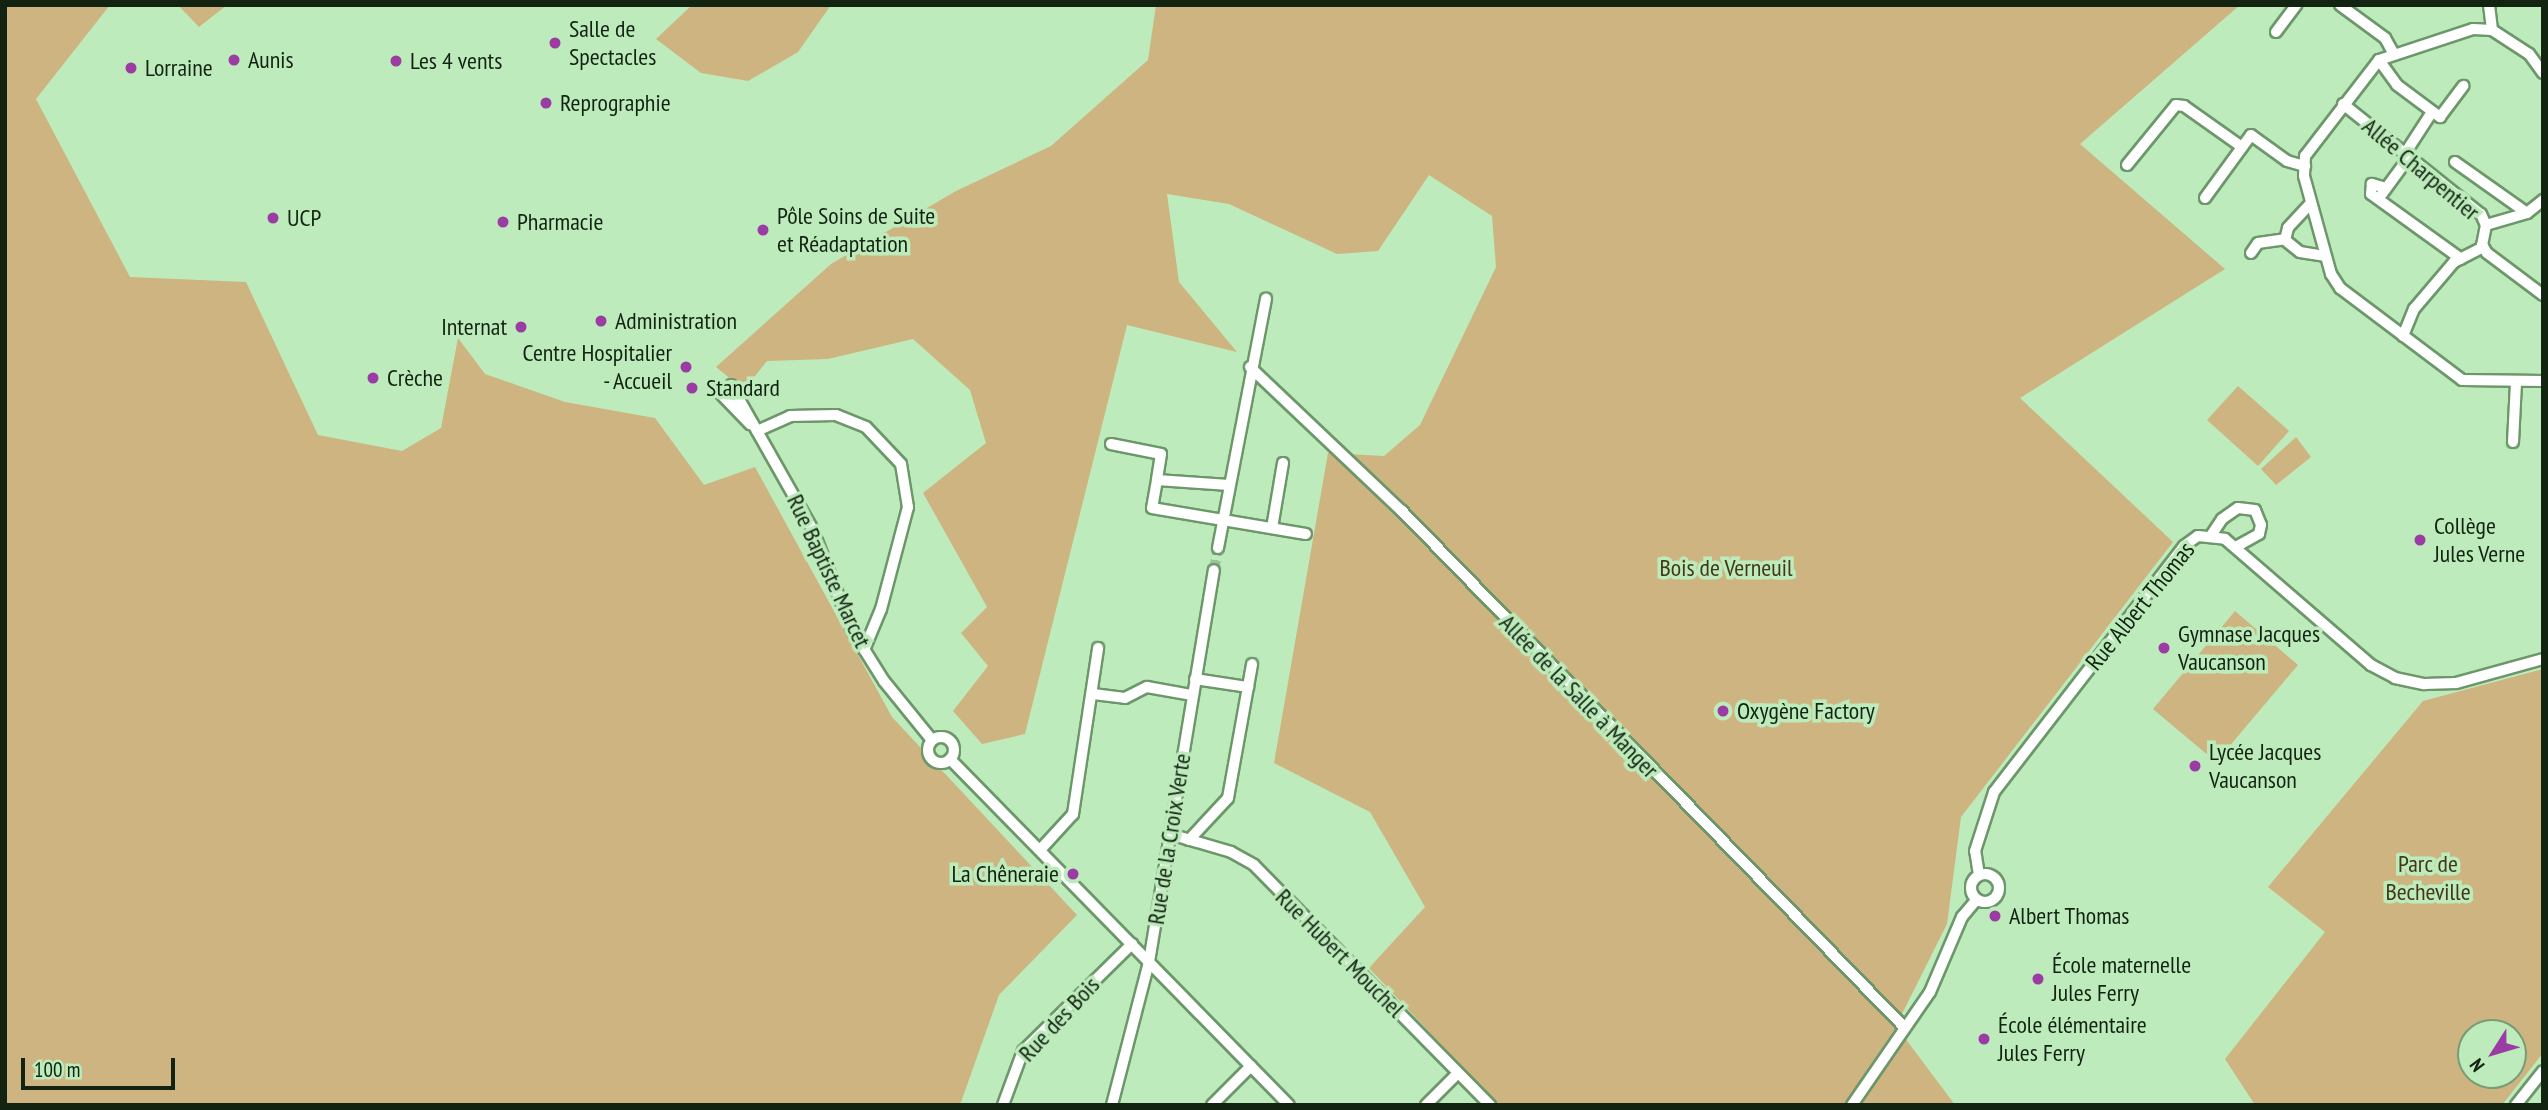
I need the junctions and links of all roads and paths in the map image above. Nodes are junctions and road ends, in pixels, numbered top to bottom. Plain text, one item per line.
1 (2296, 5) edge
2 (2340, 5) edge
3 (2489, 5) edge
4 (2492, 30) junction
5 (2276, 32) dead end
6 (2394, 54) junction
7 (2379, 60) junction
8 (2543, 74) edge
9 (2463, 86) dead end
10 (2343, 104) junction
11 (2432, 112) junction
12 (2242, 147) junction
13 (2407, 155) junction
14 (2455, 162) dead end
15 (2127, 165) dead end
16 (2305, 166) junction
17 (2205, 198) dead end
18 (2543, 201) edge
19 (2311, 202) junction
20 (2527, 213) junction
21 (2486, 225) junction
22 (2285, 239) junction
23 (2483, 247) junction
24 (2251, 253) dead end
25 (2326, 256) junction
26 (2461, 259) junction
27 (2543, 295) edge
28 (1266, 299) dead end
29 (2403, 336) junction
30 (1250, 367) junction
31 (2543, 381) edge
32 (2516, 382) junction
33 (731, 385) dead end
34 (721, 394) dead end
35 (757, 430) junction
36 (2514, 442) dead end
37 (1111, 444) dead end
38 (1283, 463) dead end
39 (1157, 480) junction
40 (1229, 485) junction
41 (1223, 521) junction
42 (1272, 528) junction
43 (1306, 534) dead end
44 (2212, 534) junction
45 (2236, 547) junction
46 (1218, 548) tunnel mouth
47 (1214, 570) tunnel mouth
48 (1098, 648) dead end
49 (864, 650) junction
50 (2543, 659) edge
51 (1252, 664) dead end
52 (1195, 679) junction
53 (1248, 687) junction
54 (1093, 694) junction
55 (1192, 695) junction
56 (932, 740) junction
57 (950, 759) junction
58 (1170, 834) junction
59 (1189, 840) junction
60 (1040, 850) junction
61 (1979, 875) junction
62 (1976, 899) junction
63 (1132, 944) junction
64 (1149, 962) junction
65 (1905, 1028) junction
66 (1251, 1066) junction
67 (2543, 1071) edge
68 (1458, 1073) junction
69 (1003, 1105) edge
70 (1112, 1105) edge
71 (1212, 1105) edge
72 (1289, 1105) edge
73 (1426, 1105) edge
74 (1490, 1105) edge
75 (1852, 1105) edge
76 (2516, 1105) edge

1 - 5 street
2 - 6 street
3 - 4 street
4 - 6 street
4 - 8 street
6 - 7 street
7 - 10 street
7 - 11 street
9 - 11 street
10 - 13 street, Allée Charpentier
10 - 16 street
11 - 13 street
12 - 15 street
12 - 16 street
12 - 17 street
13 - 21 street, Allée Charpentier
13 - 26 street
14 - 20 street
16 - 19 street
18 - 20 street
19 - 22 street
19 - 25 street
20 - 21 street
21 - 23 street, Allée Charpentier
22 - 24 street
22 - 25 street
23 - 26 street
23 - 27 street, Allée Charpentier
25 - 29 street
26 - 29 street
28 - 30 street
29 - 32 street
30 - 40 street
30 - 65 street, Allée de la Salle à Manger
31 - 32 street
32 - 36 street
33 - 35 street, Rue Baptiste Marcet
34 - 35 street, Rue Baptiste Marcet
35 - 49 street, Rue Baptiste Marcet
35 - 49 street
37 - 39 street
38 - 42 street
39 - 40 street
39 - 41 street
40 - 41 street
41 - 42 street
41 - 46 street
42 - 43 street
44 - 45 street, Rue Albert Thomas
44 - 45 street
44 - 61 street, Rue Albert Thomas
45 - 50 street, Rue Albert Thomas
47 - 52 street, Rue de la Croix Verte
48 - 54 street
49 - 56 street, Rue Baptiste Marcet
51 - 53 street
52 - 53 street
52 - 55 street, Rue de la Croix Verte
53 - 59 street
54 - 55 street
54 - 60 street
55 - 58 street, Rue de la Croix Verte
56 - 57 street, Rue Baptiste Marcet
56 - 57 street, Rue Baptiste Marcet
57 - 60 street, Rue Baptiste Marcet
58 - 59 street, Rue Hubert Mouchel
58 - 64 street, Rue de la Croix Verte
59 - 68 street, Rue Hubert Mouchel
60 - 63 street, Rue Baptiste Marcet
61 - 62 street
61 - 62 street
62 - 65 street
63 - 64 street, Rue Baptiste Marcet
63 - 69 street, Rue des Bois
64 - 66 street, Rue Baptiste Marcet
64 - 70 street, Rue de la Croix Verte
65 - 75 street
66 - 71 street
66 - 72 street, Rue Baptiste Marcet
67 - 76 street
68 - 73 street
68 - 74 street, Rue Hubert Mouchel

